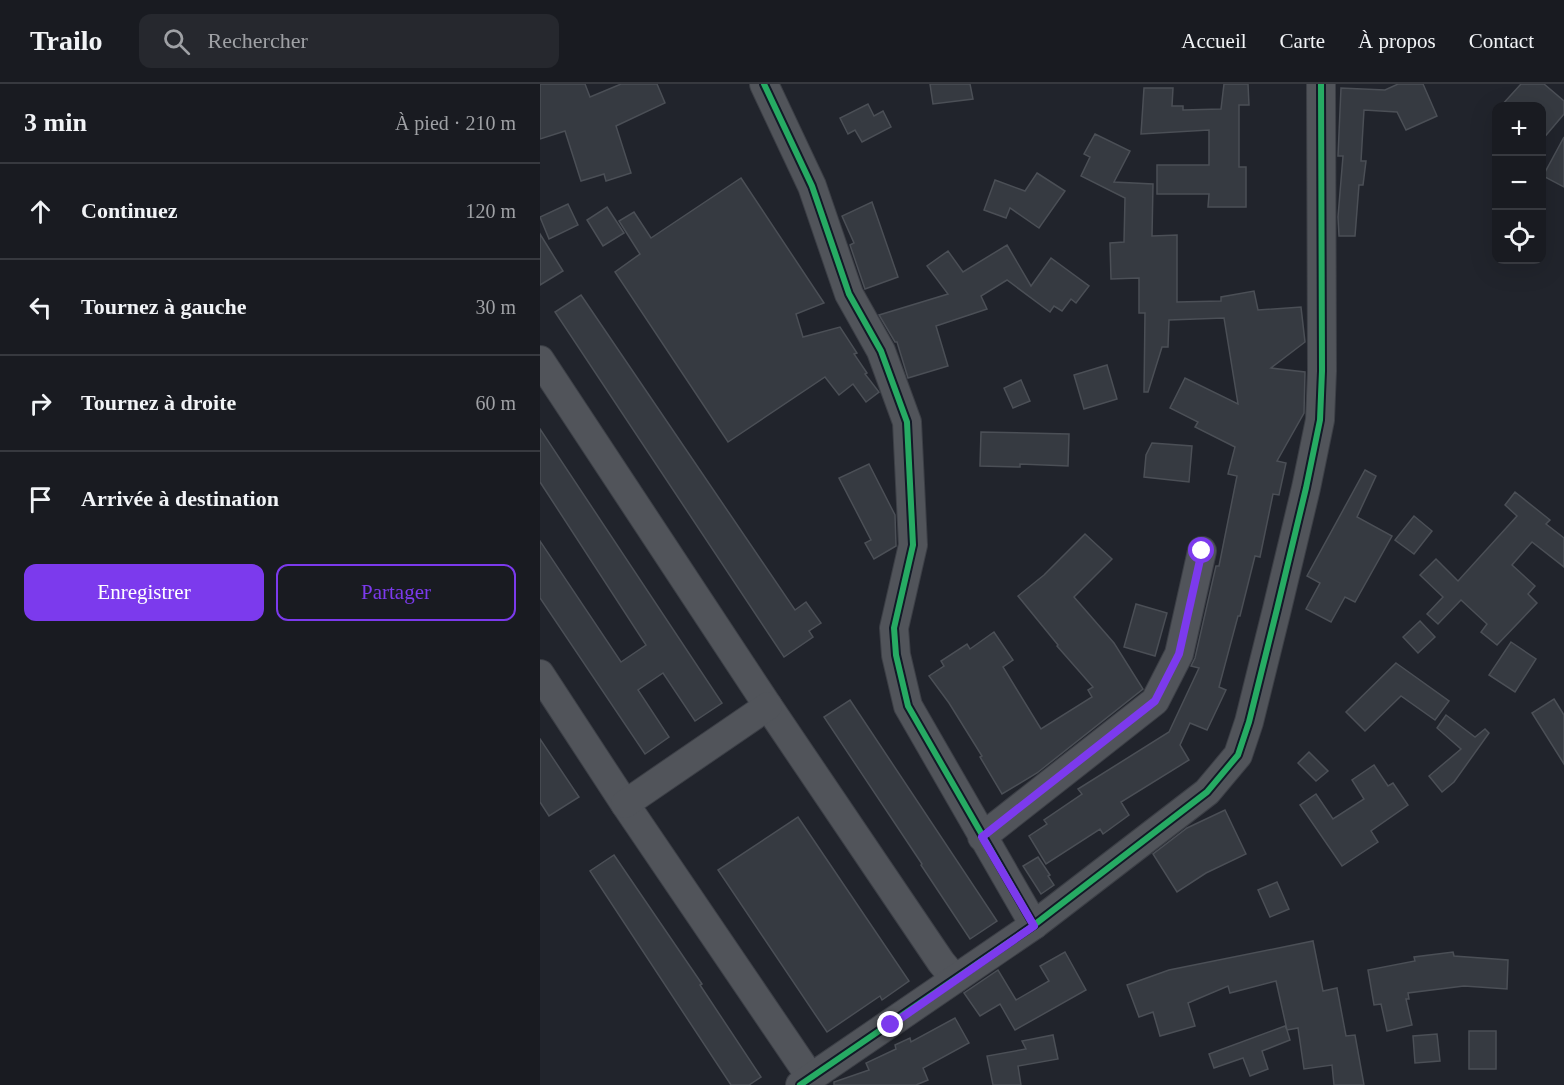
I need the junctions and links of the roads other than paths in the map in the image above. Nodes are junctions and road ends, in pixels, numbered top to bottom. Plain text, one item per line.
1 (764, 84) edge
2 (1321, 84) edge
3 (540, 360) edge
4 (1202, 551) dead end
5 (540, 674) edge
6 (768, 706) junction
7 (625, 804) junction
8 (982, 837) junction
9 (1034, 926) junction
10 (955, 979) junction
11 (806, 1081) edge

1 - 8 street
2 - 9 street
3 - 6 street
4 - 8 street
5 - 7 street
6 - 7 street
6 - 10 street
7 - 11 street
8 - 9 street
9 - 10 street
10 - 11 street

